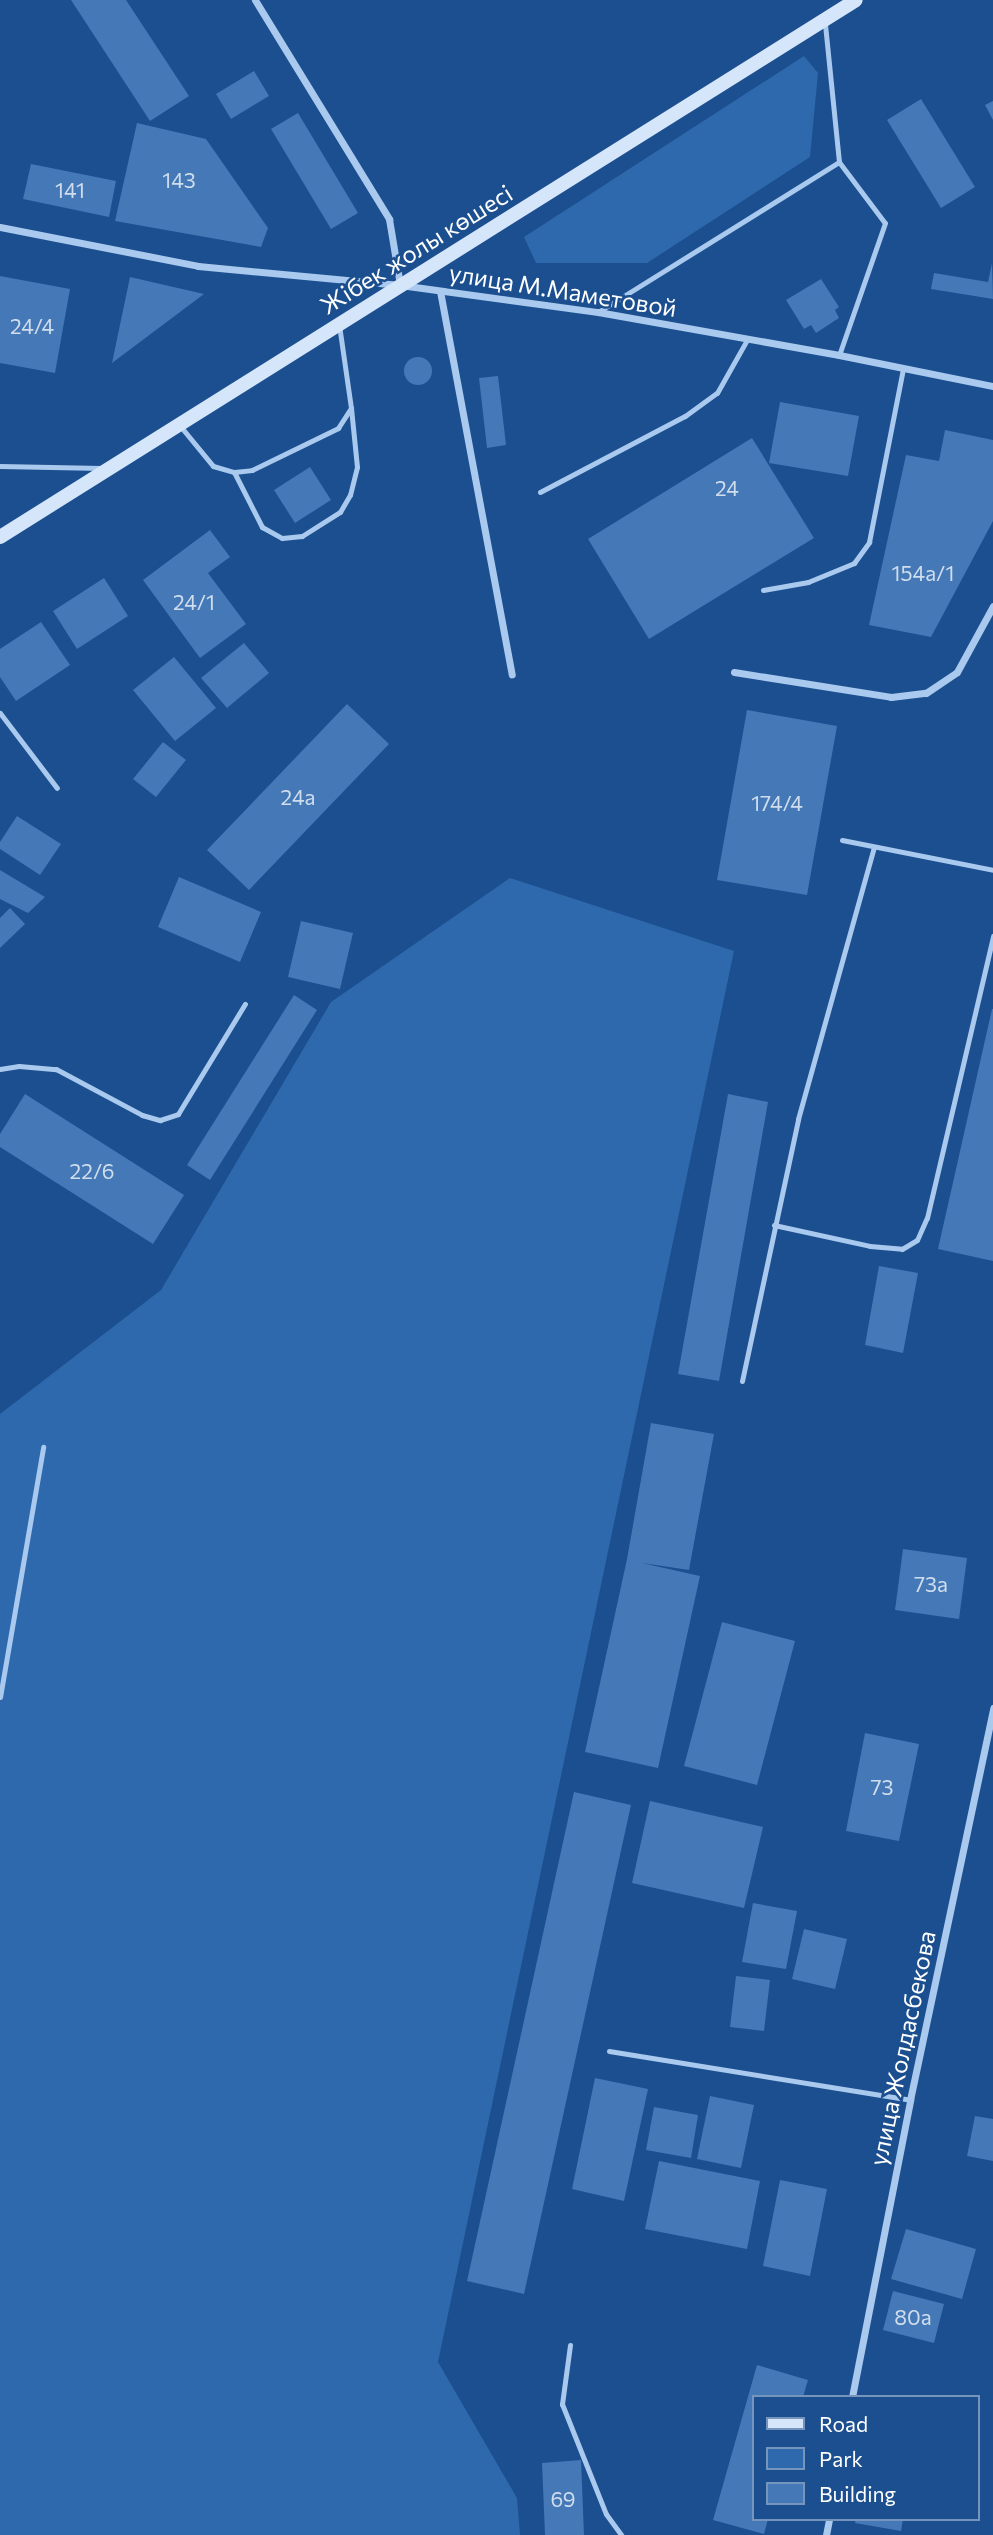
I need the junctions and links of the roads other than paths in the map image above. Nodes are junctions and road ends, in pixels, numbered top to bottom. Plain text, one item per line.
1 (255, 0) edge
2 (856, 0) edge
3 (825, 19) junction
4 (839, 162) junction
5 (0, 227) edge
6 (400, 285) junction
7 (440, 291) junction
8 (597, 312) junction
9 (339, 323) junction
10 (748, 338) junction
11 (839, 355) junction
12 (903, 369) junction
13 (993, 386) edge
14 (351, 408) junction
15 (179, 424) junction
16 (0, 466) edge
17 (110, 468) junction
18 (233, 472) junction
19 (540, 492) dead end
20 (0, 537) edge
21 (763, 590) dead end
22 (993, 606) edge
23 (734, 672) dead end
24 (512, 674) dead end
25 (0, 713) edge
26 (57, 788) dead end
27 (842, 840) dead end
28 (874, 847) junction
29 (993, 870) edge
30 (993, 936) edge
31 (245, 1004) dead end
32 (0, 1069) edge
33 (774, 1226) junction
34 (741, 1381) dead end
35 (43, 1447) dead end
36 (0, 1697) edge
37 (993, 1708) edge
38 (609, 2051) dead end
39 (910, 2100) junction
40 (570, 2345) dead end
41 (852, 2395) edge
42 (621, 2535) edge

1 - 6 street
2 - 3 main road, Жібек жолы көшесі
3 - 4 lane
3 - 6 main road, Жібек жолы көшесі
4 - 8 lane
4 - 11 lane
5 - 6 street, улица М.Маметовой
6 - 7 street, улица М.Маметовой
6 - 9 main road, Жібек жолы көшесі
7 - 8 street, улица М.Маметовой
7 - 24 street
8 - 10 street, улица М.Маметовой
9 - 14 lane
9 - 15 main road, Жібек жолы көшесі
10 - 11 street, улица М.Маметовой
10 - 19 lane
11 - 12 street, улица М.Маметовой
12 - 13 street, улица М.Маметовой
12 - 21 lane
14 - 18 lane
14 - 18 lane
15 - 17 main road, Жібек жолы көшесі
15 - 18 lane
16 - 17 lane
17 - 20 main road, Жібек жолы көшесі
22 - 23 street
25 - 26 lane
27 - 28 lane
28 - 29 lane
28 - 33 lane
30 - 33 lane
31 - 32 lane
33 - 34 lane
35 - 36 lane
37 - 39 street, улица Жолдасбекова
38 - 39 lane
39 - 41 street, улица Жолдасбекова
40 - 42 lane

